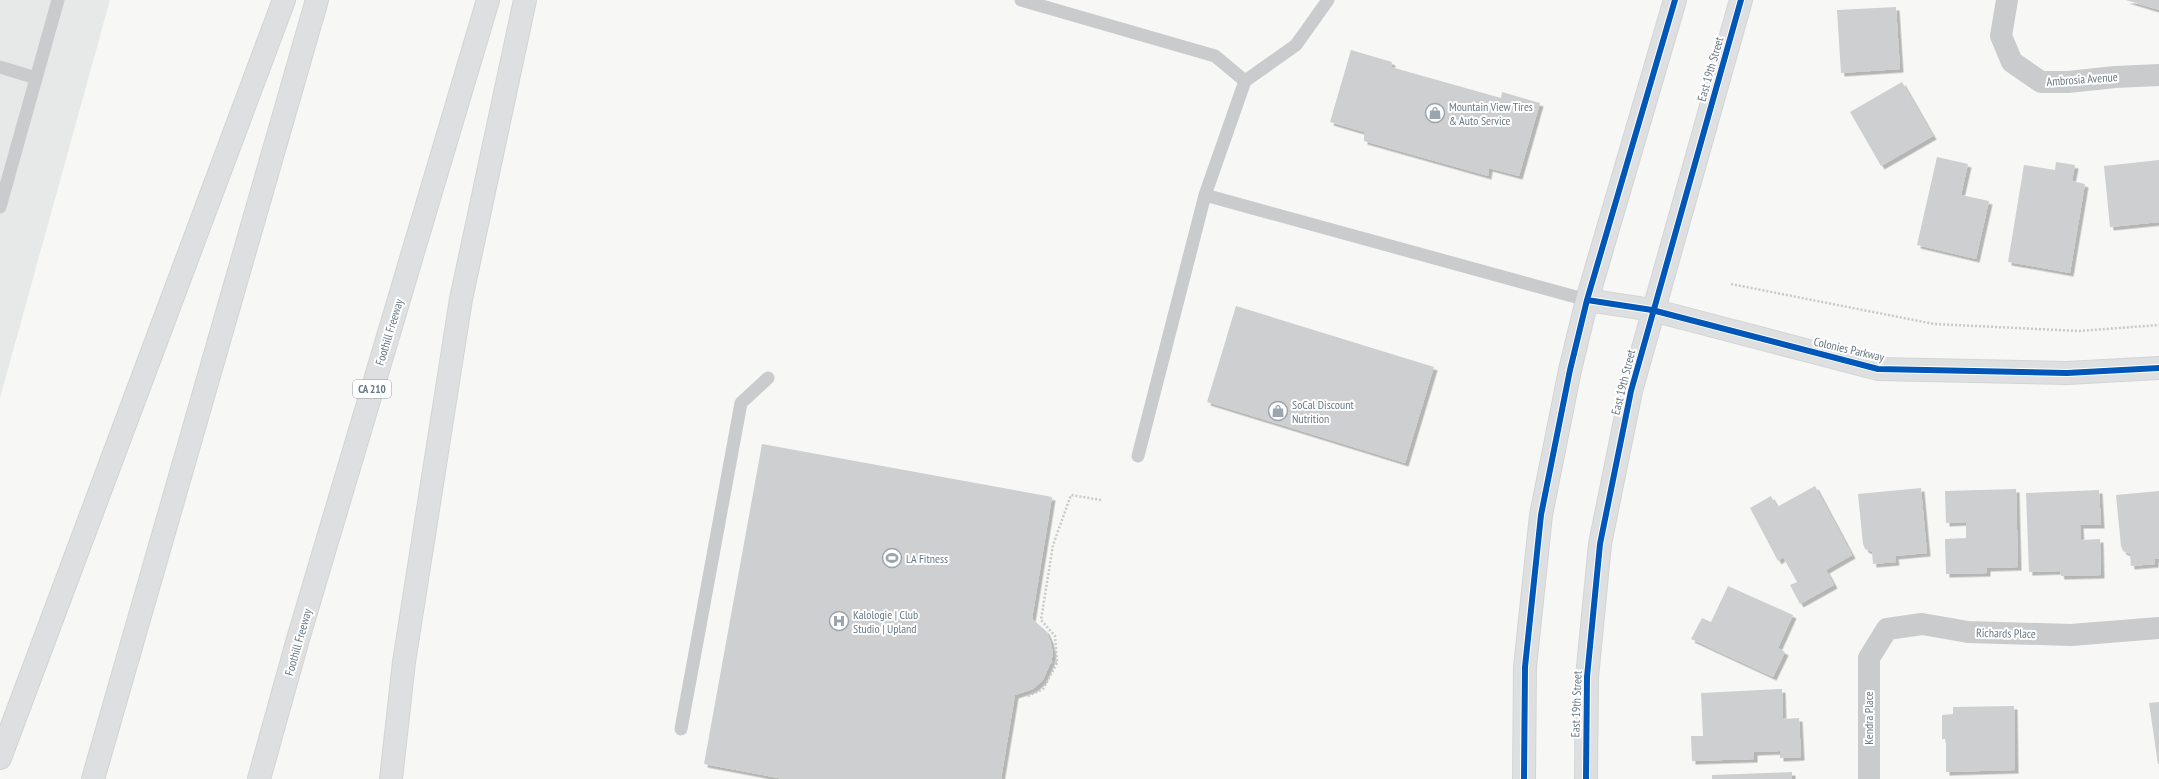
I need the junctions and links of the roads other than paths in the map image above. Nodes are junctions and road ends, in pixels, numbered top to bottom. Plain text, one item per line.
1 (58, 0) edge
2 (284, 0) edge
3 (317, 0) edge
4 (488, 0) edge
5 (525, 0) edge
6 (1021, 0) edge
7 (1328, 0) edge
8 (1675, 0) edge
9 (1741, 0) edge
10 (2007, 0) edge
11 (0, 67) edge
12 (2159, 75) edge
13 (36, 78) junction
14 (1245, 81) junction
15 (1205, 195) junction
16 (0, 207) edge
17 (1587, 300) junction
18 (1652, 310) junction
19 (2159, 368) edge
20 (768, 378) dead end
21 (1138, 456) dead end
22 (2159, 628) edge
23 (1869, 658) joint
24 (681, 729) dead end
25 (0, 758) edge
26 (93, 779) edge
27 (259, 779) edge
28 (391, 779) edge
29 (1524, 779) edge
30 (1586, 779) edge
31 (1869, 779) edge

1 - 13 lane
2 - 25 main road
3 - 26 main road
4 - 27 main road, Foothill Freeway / CA 210
5 - 28 main road
6 - 14 lane
7 - 14 lane
8 - 17 main road
9 - 18 main road, East 19th Street
10 - 12 street, Ambrosia Avenue
11 - 13 lane
13 - 16 lane
14 - 15 lane
15 - 17 lane
15 - 21 lane
17 - 18 main road, Colonies Parkway
17 - 29 main road
18 - 19 main road, Colonies Parkway
18 - 30 main road, East 19th Street
20 - 24 lane
22 - 23 street, Richards Place
23 - 31 street, Kendra Place

